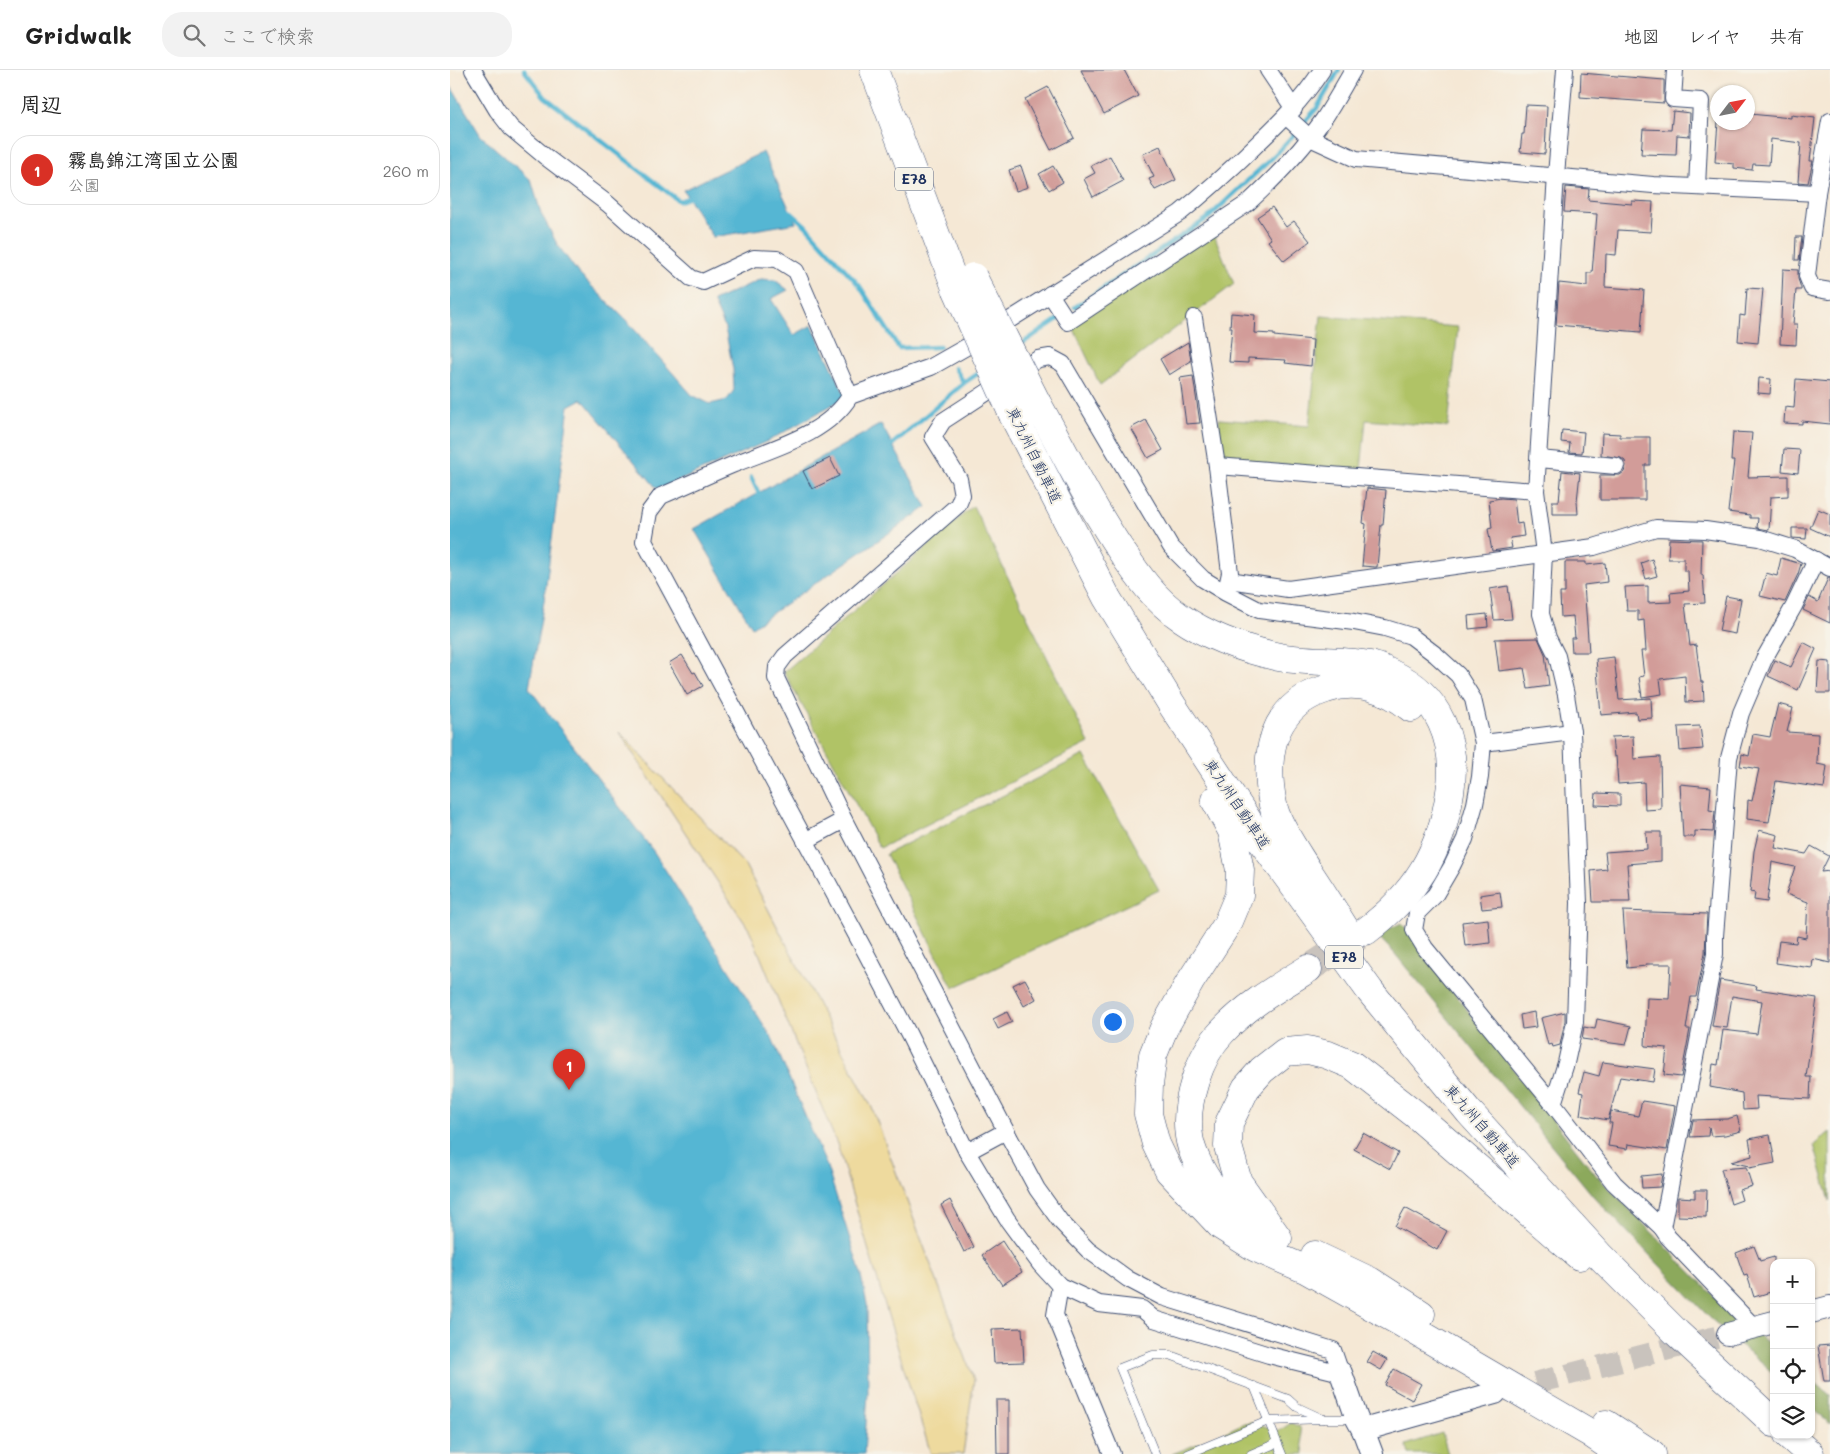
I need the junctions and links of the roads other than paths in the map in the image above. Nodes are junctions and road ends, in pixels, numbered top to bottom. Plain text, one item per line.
1 (473, 70) edge
2 (874, 70) edge
3 (887, 70) edge
4 (1268, 70) edge
5 (1322, 70) edge
6 (1353, 70) edge
7 (1565, 70) edge
8 (1675, 70) edge
9 (1290, 113) junction
10 (1830, 121) edge
11 (1310, 138) junction
12 (1556, 175) junction
13 (1697, 187) junction
14 (1817, 193) junction
15 (966, 282) junction
16 (1830, 290) edge
17 (1050, 294) junction
18 (1194, 318) dead end
19 (850, 396) junction
20 (1026, 409) junction
21 (1538, 459) junction
22 (1217, 466) junction
23 (1616, 466) dead end
24 (1536, 490) junction
25 (1544, 553) junction
26 (1823, 564) edge
27 (1227, 586) junction
28 (1107, 598) junction
29 (1572, 732) junction
30 (1483, 743) junction
31 (844, 820) junction
32 (805, 841) junction
33 (1371, 968) junction
34 (1553, 1104) junction
35 (1006, 1131) junction
36 (967, 1152) junction
37 (1188, 1192) junction
38 (1662, 1228) junction
39 (1278, 1238) junction
40 (1060, 1286) junction
41 (1830, 1308) edge
42 (1815, 1311) edge
43 (1764, 1325) edge
44 (1728, 1334) tunnel mouth
45 (1341, 1373) junction
46 (1254, 1386) junction
47 (1495, 1393) tunnel mouth
48 (1769, 1413) edge
49 (1323, 1419) junction
50 (1268, 1421) junction
51 (1360, 1425) junction
52 (1793, 1439) edge
53 (1814, 1439) edge
54 (1277, 1443) junction
55 (1830, 1453) edge
56 (1112, 1454) edge
57 (1155, 1454) edge
58 (1188, 1454) edge
59 (1251, 1454) edge
60 (1282, 1454) edge
61 (1372, 1454) edge
62 (1621, 1454) edge
63 (1652, 1454) edge
64 (1810, 1454) edge

1 - 19 street
2 - 15 highway, 東九州自動車道 / E78
3 - 15 highway, 東九州自動車道 / E78
4 - 9 street
5 - 9 street
6 - 11 street
7 - 12 street
8 - 13 street
9 - 11 street
9 - 17 street
10 - 14 street
11 - 12 street
11 - 17 street
12 - 13 street
12 - 21 street
13 - 14 street
14 - 16 street
15 - 20 highway, 東九州自動車道 / E78
17 - 19 street
18 - 22 street
19 - 32 street
20 - 28 highway, 東九州自動車道 / E78
20 - 33 highway, 東九州自動車道 / E78
20 - 33 highway
21 - 23 street
21 - 24 street
22 - 24 street
22 - 27 street
24 - 25 street
25 - 26 street
25 - 27 street
25 - 29 street
26 - 38 street
27 - 30 street
27 - 31 street
28 - 37 highway
28 - 48 highway, 東九州自動車道 / E78
29 - 30 street
29 - 34 street
30 - 34 street
31 - 32 street
31 - 35 street
32 - 36 street
33 - 48 highway, 東九州自動車道 / E78
34 - 38 street
35 - 36 street
35 - 45 street
36 - 40 street
37 - 39 highway
37 - 62 highway
38 - 43 street
39 - 48 highway
39 - 63 highway
40 - 45 street
40 - 56 street
41 - 42 street
43 - 44 street
45 - 51 street
46 - 49 lane
46 - 50 lane
46 - 57 lane
47 - 51 street
49 - 50 lane
49 - 51 lane
50 - 54 lane
50 - 58 lane
51 - 61 street
52 - 64 highway
53 - 55 highway
54 - 59 lane
54 - 60 lane

